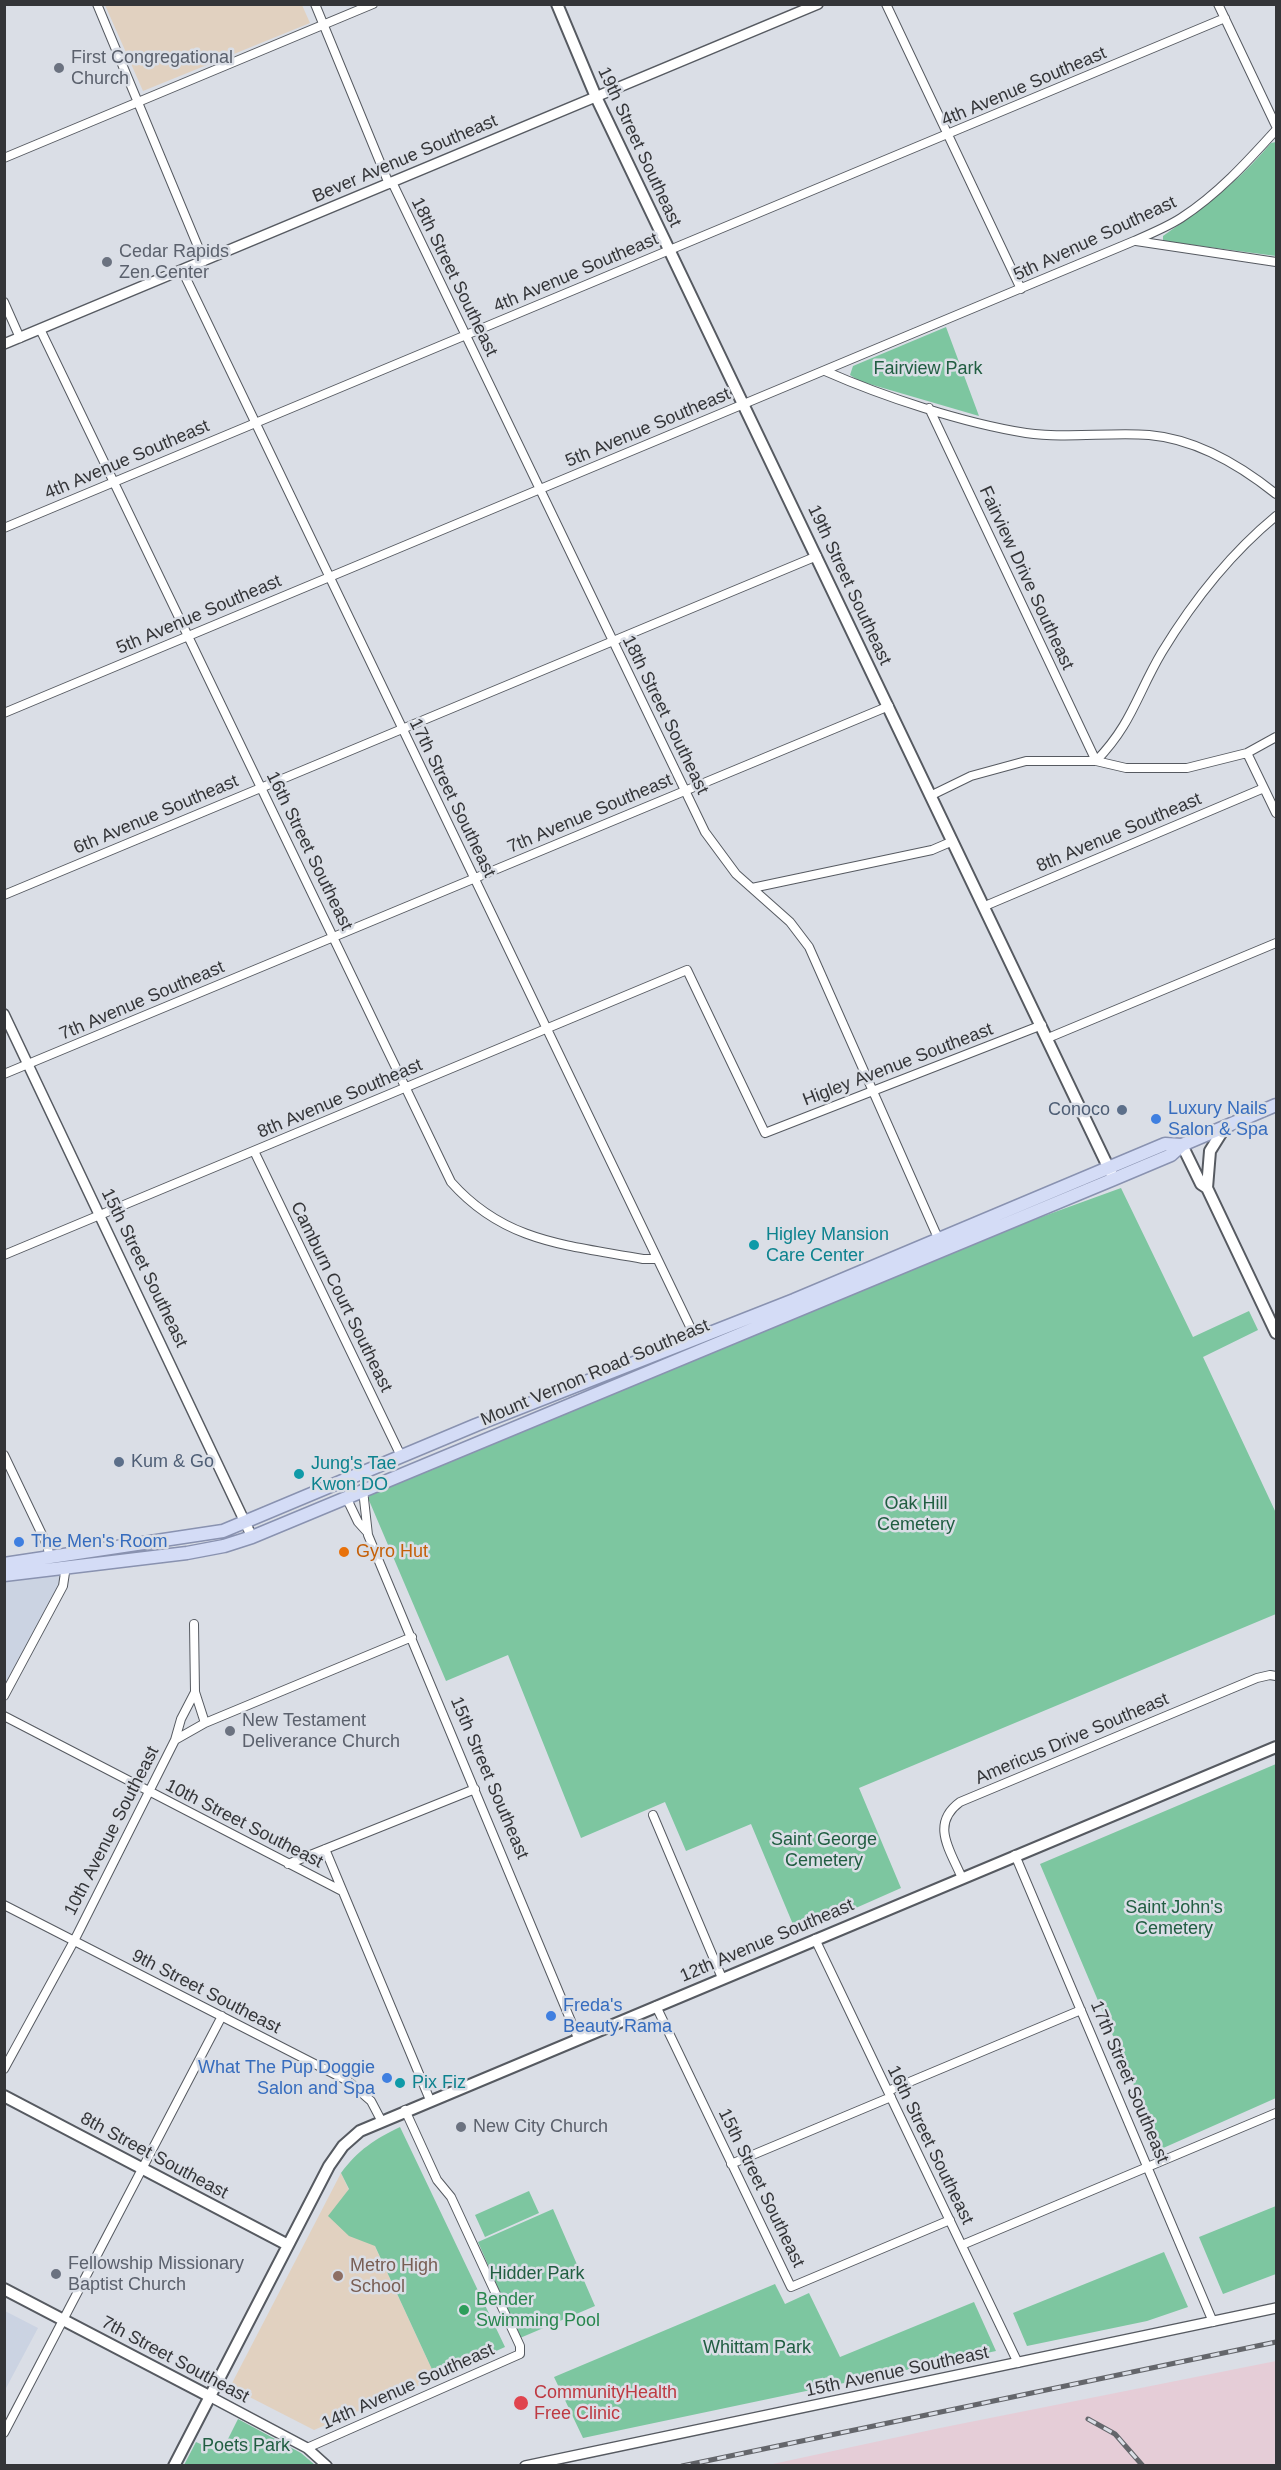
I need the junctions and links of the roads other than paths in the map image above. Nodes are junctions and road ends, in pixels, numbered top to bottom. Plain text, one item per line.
1 (97, 4) edge
2 (315, 4) edge
3 (374, 4) edge
4 (557, 4) edge
5 (818, 4) edge
6 (886, 4) edge
7 (1218, 4) edge
8 (1225, 18) junction
9 (323, 25) junction
10 (596, 97) junction
11 (138, 103) junction
12 (1276, 128) edge
13 (947, 135) junction
14 (4, 158) edge
15 (390, 183) junction
16 (1134, 241) junction
17 (669, 250) junction
18 (204, 261) junction
19 (1276, 261) edge
20 (182, 270) junction
21 (1021, 289) junction
22 (4, 302) edge
23 (40, 329) junction
24 (465, 335) junction
25 (20, 338) junction
26 (4, 344) edge
27 (825, 371) junction
28 (744, 405) junction
29 (928, 408) junction
30 (255, 423) junction
31 (114, 482) junction
32 (539, 490) junction
33 (1276, 494) edge
34 (1276, 516) edge
35 (4, 528) edge
36 (818, 556) junction
37 (329, 577) junction
38 (188, 636) junction
39 (613, 642) junction
40 (889, 706) junction
41 (4, 713) edge
42 (402, 730) junction
43 (1276, 737) edge
44 (1247, 753) junction
45 (1096, 761) junction
46 (262, 787) junction
47 (1264, 788) junction
48 (684, 790) junction
49 (932, 795) junction
50 (1276, 813) edge
51 (953, 841) junction
52 (475, 879) junction
53 (752, 888) junction
54 (4, 895) edge
55 (985, 906) junction
56 (334, 937) junction
57 (1276, 943) edge
58 (4, 1014) edge
59 (1042, 1025) junction
60 (547, 1029) junction
61 (1048, 1038) junction
62 (28, 1065) junction
63 (4, 1074) edge
64 (406, 1088) junction
65 (874, 1092) junction
66 (1276, 1105) edge
67 (1226, 1127) junction
68 (765, 1134) joint
69 (1182, 1145) junction
70 (254, 1150) junction
71 (1112, 1174) junction
72 (1207, 1188) junction
73 (101, 1215) junction
74 (938, 1238) junction
75 (4, 1255) edge
76 (657, 1258) junction
77 (1276, 1334) edge
78 (696, 1339) junction
79 (438, 1441) junction
80 (4, 1455) edge
81 (401, 1456) junction
82 (363, 1490) junction
83 (346, 1497) junction
84 (245, 1522) junction
85 (367, 1532) junction
86 (252, 1537) junction
87 (50, 1558) junction
88 (4, 1564) edge
89 (66, 1566) junction
90 (4, 1575) edge
91 (194, 1624) dead end
92 (412, 1637) junction
93 (1276, 1676) edge
94 (195, 1692) junction
95 (4, 1696) edge
96 (4, 1716) edge
97 (204, 1723) junction
98 (175, 1740) junction
99 (1276, 1747) edge
100 (475, 1789) junction
101 (148, 1791) junction
102 (653, 1815) dead end
103 (324, 1849) junction
104 (1015, 1856) junction
105 (288, 1864) junction
106 (962, 1878) junction
107 (342, 1891) junction
108 (4, 1905) edge
109 (815, 1939) junction
110 (74, 1941) junction
111 (722, 1978) junction
112 (656, 2006) junction
113 (1081, 2010) junction
114 (222, 2016) junction
115 (578, 2038) junction
116 (4, 2069) edge
117 (889, 2094) junction
118 (4, 2097) edge
119 (429, 2100) junction
120 (405, 2110) junction
121 (1276, 2113) edge
122 (381, 2120) junction
123 (731, 2164) junction
124 (1149, 2166) junction
125 (142, 2169) junction
126 (950, 2220) junction
127 (288, 2245) junction
128 (962, 2245) junction
129 (4, 2289) edge
130 (1276, 2308) edge
131 (64, 2320) junction
132 (1213, 2322) junction
133 (1018, 2363) junction
134 (209, 2396) junction
135 (4, 2433) edge
136 (307, 2448) junction
137 (174, 2466) edge
138 (327, 2466) edge
139 (525, 2466) edge

1 - 11 street
2 - 9 street, 18th Street Southeast
3 - 9 street
4 - 10 main road, 19th Street Southeast
5 - 10 street, Bever Avenue Southeast
6 - 13 street
7 - 8 street
8 - 12 street
8 - 13 street, 4th Avenue Southeast
9 - 11 street
9 - 15 street, 18th Street Southeast
10 - 15 street, Bever Avenue Southeast
10 - 17 main road, 19th Street Southeast
11 - 14 street
11 - 18 street
12 - 16 street, 5th Avenue Southeast
13 - 17 street, 4th Avenue Southeast
13 - 21 street
15 - 18 street, Bever Avenue Southeast
15 - 24 street, 18th Street Southeast
16 - 19 street
16 - 21 street, 5th Avenue Southeast
17 - 24 street, 4th Avenue Southeast
17 - 28 main road, 19th Street Southeast
18 - 20 street, Bever Avenue Southeast
20 - 23 street, Bever Avenue Southeast
20 - 30 street, 17th Street Southeast
21 - 27 street, 5th Avenue Southeast
22 - 25 street
23 - 25 street, Bever Avenue Southeast
23 - 31 street, 16th Street Southeast
24 - 30 street, 4th Avenue Southeast
24 - 32 street, 18th Street Southeast
25 - 26 street, Bever Avenue Southeast
27 - 28 street, 5th Avenue Southeast
27 - 29 street
28 - 32 street, 5th Avenue Southeast
28 - 36 main road, 19th Street Southeast
29 - 33 street
29 - 45 street, Fairview Drive Southeast
30 - 31 street, 4th Avenue Southeast
30 - 37 street, 17th Street Southeast
31 - 35 street, 4th Avenue Southeast
31 - 38 street, 16th Street Southeast
32 - 37 street, 5th Avenue Southeast
32 - 39 street, 18th Street Southeast
34 - 45 street
36 - 39 street, 6th Avenue Southeast
36 - 40 main road, 19th Street Southeast
37 - 38 street, 5th Avenue Southeast
37 - 42 street, 17th Street Southeast
38 - 41 street, 5th Avenue Southeast
38 - 46 street, 16th Street Southeast
39 - 42 street, 6th Avenue Southeast
39 - 48 street, 18th Street Southeast
40 - 48 street, 7th Avenue Southeast
40 - 49 main road, 19th Street Southeast
42 - 46 street, 6th Avenue Southeast
42 - 52 street, 17th Street Southeast
43 - 44 street
44 - 45 street
44 - 47 street
45 - 49 street
46 - 54 street, 6th Avenue Southeast
46 - 56 street, 16th Street Southeast
47 - 50 street
47 - 55 street, 8th Avenue Southeast
48 - 52 street, 7th Avenue Southeast
48 - 53 street, 18th Street Southeast
49 - 51 main road, 19th Street Southeast
51 - 53 street
51 - 55 main road, 19th Street Southeast
52 - 56 street, 7th Avenue Southeast
52 - 60 street, 17th Street Southeast
53 - 65 street, 18th Street Southeast
55 - 59 main road, 19th Street Southeast
56 - 62 street, 7th Avenue Southeast
56 - 64 street, 16th Street Southeast
57 - 61 street
58 - 62 street, 15th Street Southeast
59 - 61 main road, 19th Street Southeast
59 - 65 street, Higley Avenue Southeast
60 - 64 street, 8th Avenue Southeast
60 - 68 street, 8th Avenue Southeast
60 - 76 street, 17th Street Southeast
61 - 71 main road, 19th Street Southeast
62 - 63 street, 7th Avenue Southeast
62 - 73 street, 15th Street Southeast
64 - 70 street, 8th Avenue Southeast
64 - 76 street, 16th Street Southeast
65 - 68 street, Higley Avenue Southeast
65 - 74 street, 18th Street Southeast
66 - 67 main road, Mount Vernon Road Southeast
67 - 69 main road, Mount Vernon Road Southeast
67 - 72 main road
69 - 71 main road, Mount Vernon Road Southeast
69 - 72 main road
70 - 73 street, 8th Avenue Southeast
70 - 81 street, Camburn Court Southeast
71 - 74 main road, Mount Vernon Road Southeast
71 - 82 main road, Mount Vernon Road Southeast
72 - 77 main road
73 - 75 street, 8th Avenue Southeast
73 - 84 street, 15th Street Southeast
74 - 78 main road, Mount Vernon Road Southeast
76 - 78 street, 17th Street Southeast
78 - 79 main road, Mount Vernon Road Southeast
79 - 81 main road, Mount Vernon Road Southeast
79 - 83 main road
80 - 87 street
81 - 84 main road, Mount Vernon Road Southeast
82 - 83 main road, Mount Vernon Road Southeast
82 - 85 street, 15th Street Southeast
83 - 85 street, 15th Street Southeast
83 - 86 main road, Mount Vernon Road Southeast
84 - 86 street, 15th Street Southeast
84 - 87 main road, Mount Vernon Road Southeast
85 - 92 street, 15th Street Southeast
86 - 89 main road, Mount Vernon Road Southeast
87 - 88 main road, Mount Vernon Road Southeast
89 - 90 main road, Mount Vernon Road Southeast
89 - 95 street
91 - 94 street
92 - 97 street, 10th Avenue Southeast
92 - 100 street, 15th Street Southeast
93 - 106 street, Americus Drive Southeast
94 - 97 street
94 - 98 street
96 - 101 street, 10th Street Southeast
97 - 98 street, 10th Avenue Southeast
98 - 101 street, 10th Avenue Southeast
99 - 104 main road, 12th Avenue Southeast
100 - 103 street
100 - 115 street, 15th Street Southeast
101 - 105 street, 10th Street Southeast
101 - 110 street, 10th Avenue Southeast
102 - 111 street
103 - 105 street
103 - 107 street, 10th Street Southeast
104 - 106 main road, 12th Avenue Southeast
104 - 113 street, 17th Street Southeast
105 - 107 street, 10th Street Southeast
106 - 109 main road, 12th Avenue Southeast
107 - 119 street, 10th Street Southeast
108 - 110 street, 9th Street Southeast
109 - 111 main road, 12th Avenue Southeast
109 - 117 street, 16th Street Southeast
110 - 114 street, 9th Street Southeast
110 - 116 street, 10th Avenue Southeast
111 - 112 main road, 12th Avenue Southeast
112 - 115 main road, 12th Avenue Southeast
112 - 123 street, 15th Street Southeast
113 - 117 street
113 - 124 street, 17th Street Southeast
114 - 122 street, 9th Street Southeast
114 - 125 street
115 - 119 main road, 12th Avenue Southeast
117 - 123 street
117 - 126 street, 16th Street Southeast
118 - 125 main road, 8th Street Southeast
119 - 120 main road, 12th Avenue Southeast
120 - 122 main road, 12th Avenue Southeast
120 - 136 street, 14th Avenue Southeast
121 - 124 street
122 - 127 main road, 12th Avenue Southeast
123 - 126 street, 15th Street Southeast
124 - 128 street
124 - 132 street, 17th Street Southeast
125 - 127 main road, 8th Street Southeast
125 - 131 street
126 - 128 street, 16th Street Southeast
127 - 134 main road, 12th Avenue Southeast
128 - 133 street, 16th Street Southeast
129 - 131 main road, 7th Street Southeast
130 - 132 street, 15th Avenue Southeast
131 - 134 main road, 7th Street Southeast
131 - 135 street
132 - 133 street, 15th Avenue Southeast
133 - 139 street, 15th Avenue Southeast
134 - 136 street, 7th Street Southeast
134 - 137 main road, 12th Avenue Southeast
136 - 138 street, 7th Street Southeast

